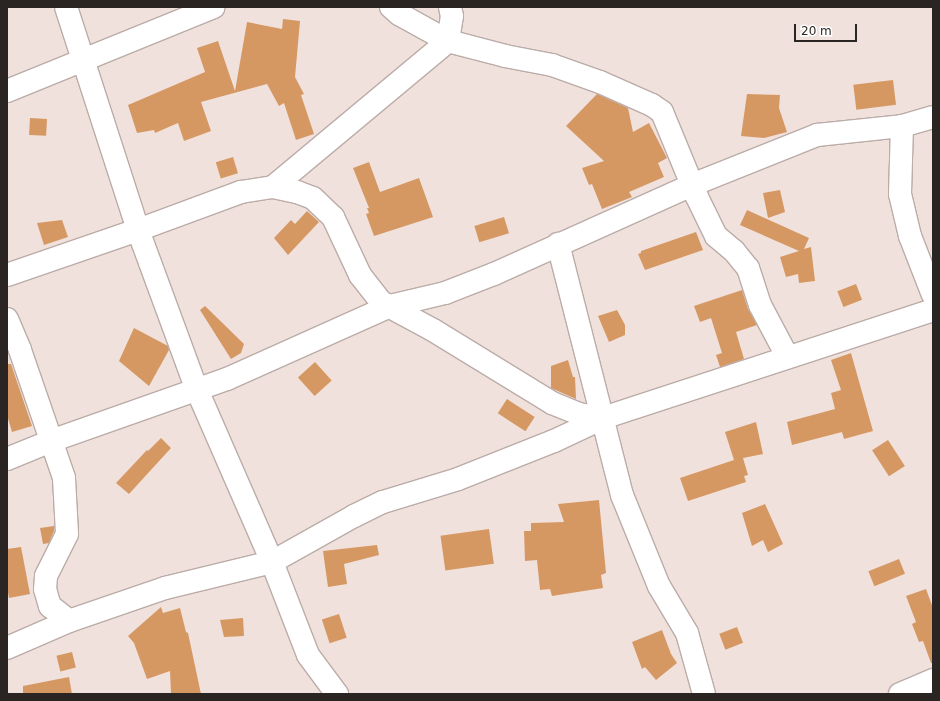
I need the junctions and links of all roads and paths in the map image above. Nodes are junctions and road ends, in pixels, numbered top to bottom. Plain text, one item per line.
1 (66, 7) edge
2 (214, 7) edge
3 (392, 7) edge
4 (450, 7) edge
5 (448, 41) junction
6 (83, 61) junction
7 (7, 91) edge
8 (933, 117) edge
9 (902, 126) junction
10 (692, 185) junction
11 (273, 187) junction
12 (138, 230) junction
13 (558, 244) junction
14 (7, 275) edge
15 (933, 295) edge
16 (390, 306) junction
17 (933, 310) edge
18 (7, 319) edge
19 (787, 356) junction
20 (197, 390) junction
21 (603, 418) junction
22 (51, 441) junction
23 (7, 459) edge
24 (272, 562) junction
25 (70, 621) junction
26 (7, 648) edge
27 (933, 680) edge
28 (337, 694) edge
29 (704, 694) edge
30 (900, 694) edge

1 - 6 street
2 - 6 street
3 - 5 street
4 - 5 street
5 - 10 street
5 - 11 street
6 - 7 street
6 - 12 street
8 - 9 street
9 - 10 street
9 - 15 street
10 - 13 street
10 - 19 street
11 - 12 street
11 - 16 street
12 - 14 street
12 - 20 street
13 - 16 street
13 - 21 street
16 - 20 street
16 - 21 street
17 - 19 street
18 - 22 street
19 - 21 street
20 - 22 street
20 - 24 street
21 - 24 street
21 - 29 street
22 - 23 street
22 - 25 street
24 - 25 street
24 - 28 street
25 - 26 street
27 - 30 street

